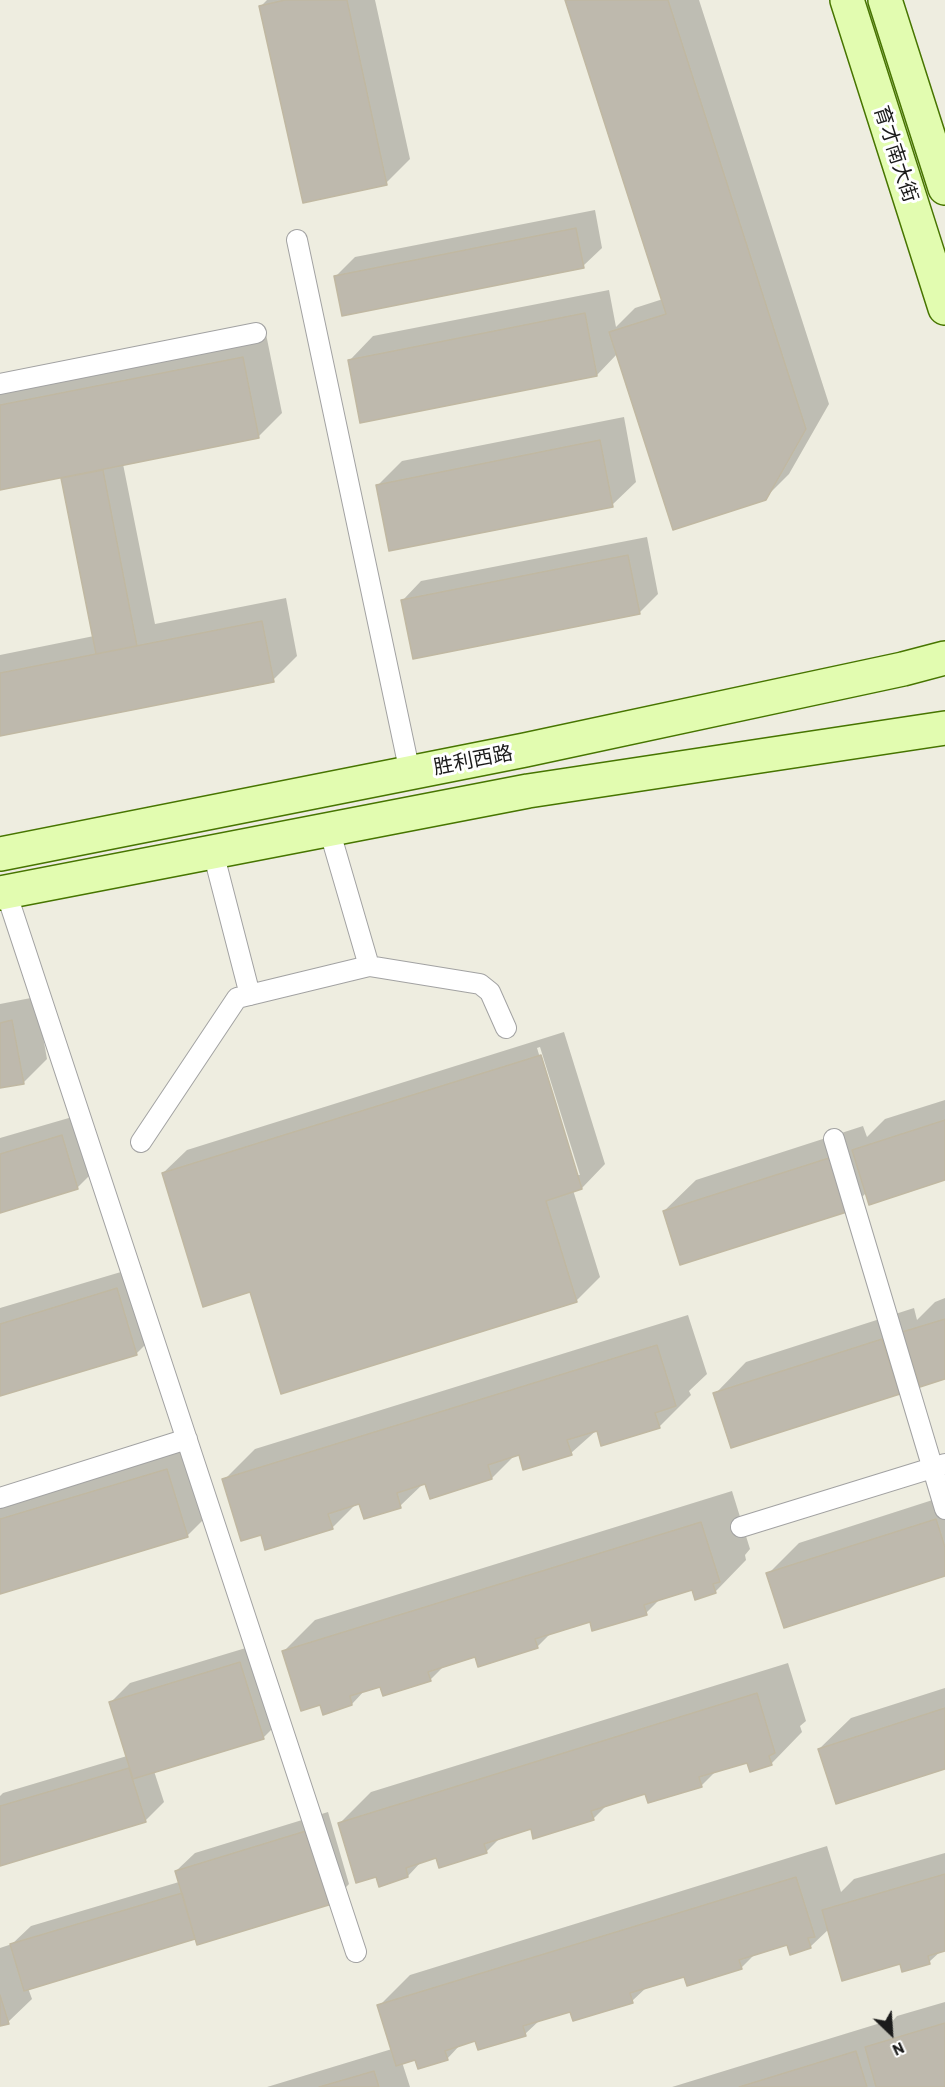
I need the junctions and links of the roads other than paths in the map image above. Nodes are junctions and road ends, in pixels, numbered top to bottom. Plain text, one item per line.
1 (847, 0) edge
2 (885, 0) edge
3 (945, 188) edge
4 (297, 240) dead end
5 (945, 308) edge
6 (256, 333) dead end
7 (0, 384) edge
8 (945, 658) edge
9 (945, 728) edge
10 (410, 773) junction
11 (329, 829) junction
12 (213, 852) junction
13 (0, 854) edge
14 (3, 892) edge
15 (369, 966) junction
16 (250, 995) junction
17 (506, 1028) dead end
18 (834, 1139) dead end
19 (141, 1142) dead end
20 (187, 1439) junction
21 (939, 1466) edge
22 (0, 1498) edge
23 (945, 1509) edge
24 (741, 1527) dead end
25 (356, 1952) dead end

1 - 5 main road, 育才南大街
2 - 3 main road, 育才南大街
4 - 10 lane
6 - 7 lane
8 - 10 main road, 胜利西路
9 - 11 main road, 胜利西路
10 - 13 main road, 胜利西路
11 - 12 main road, 胜利西路
11 - 15 lane
12 - 14 main road, 胜利西路
12 - 16 lane
14 - 20 lane
15 - 16 lane
15 - 17 lane
16 - 19 lane
18 - 21 lane
20 - 22 lane
20 - 25 lane
21 - 23 lane
21 - 24 lane

